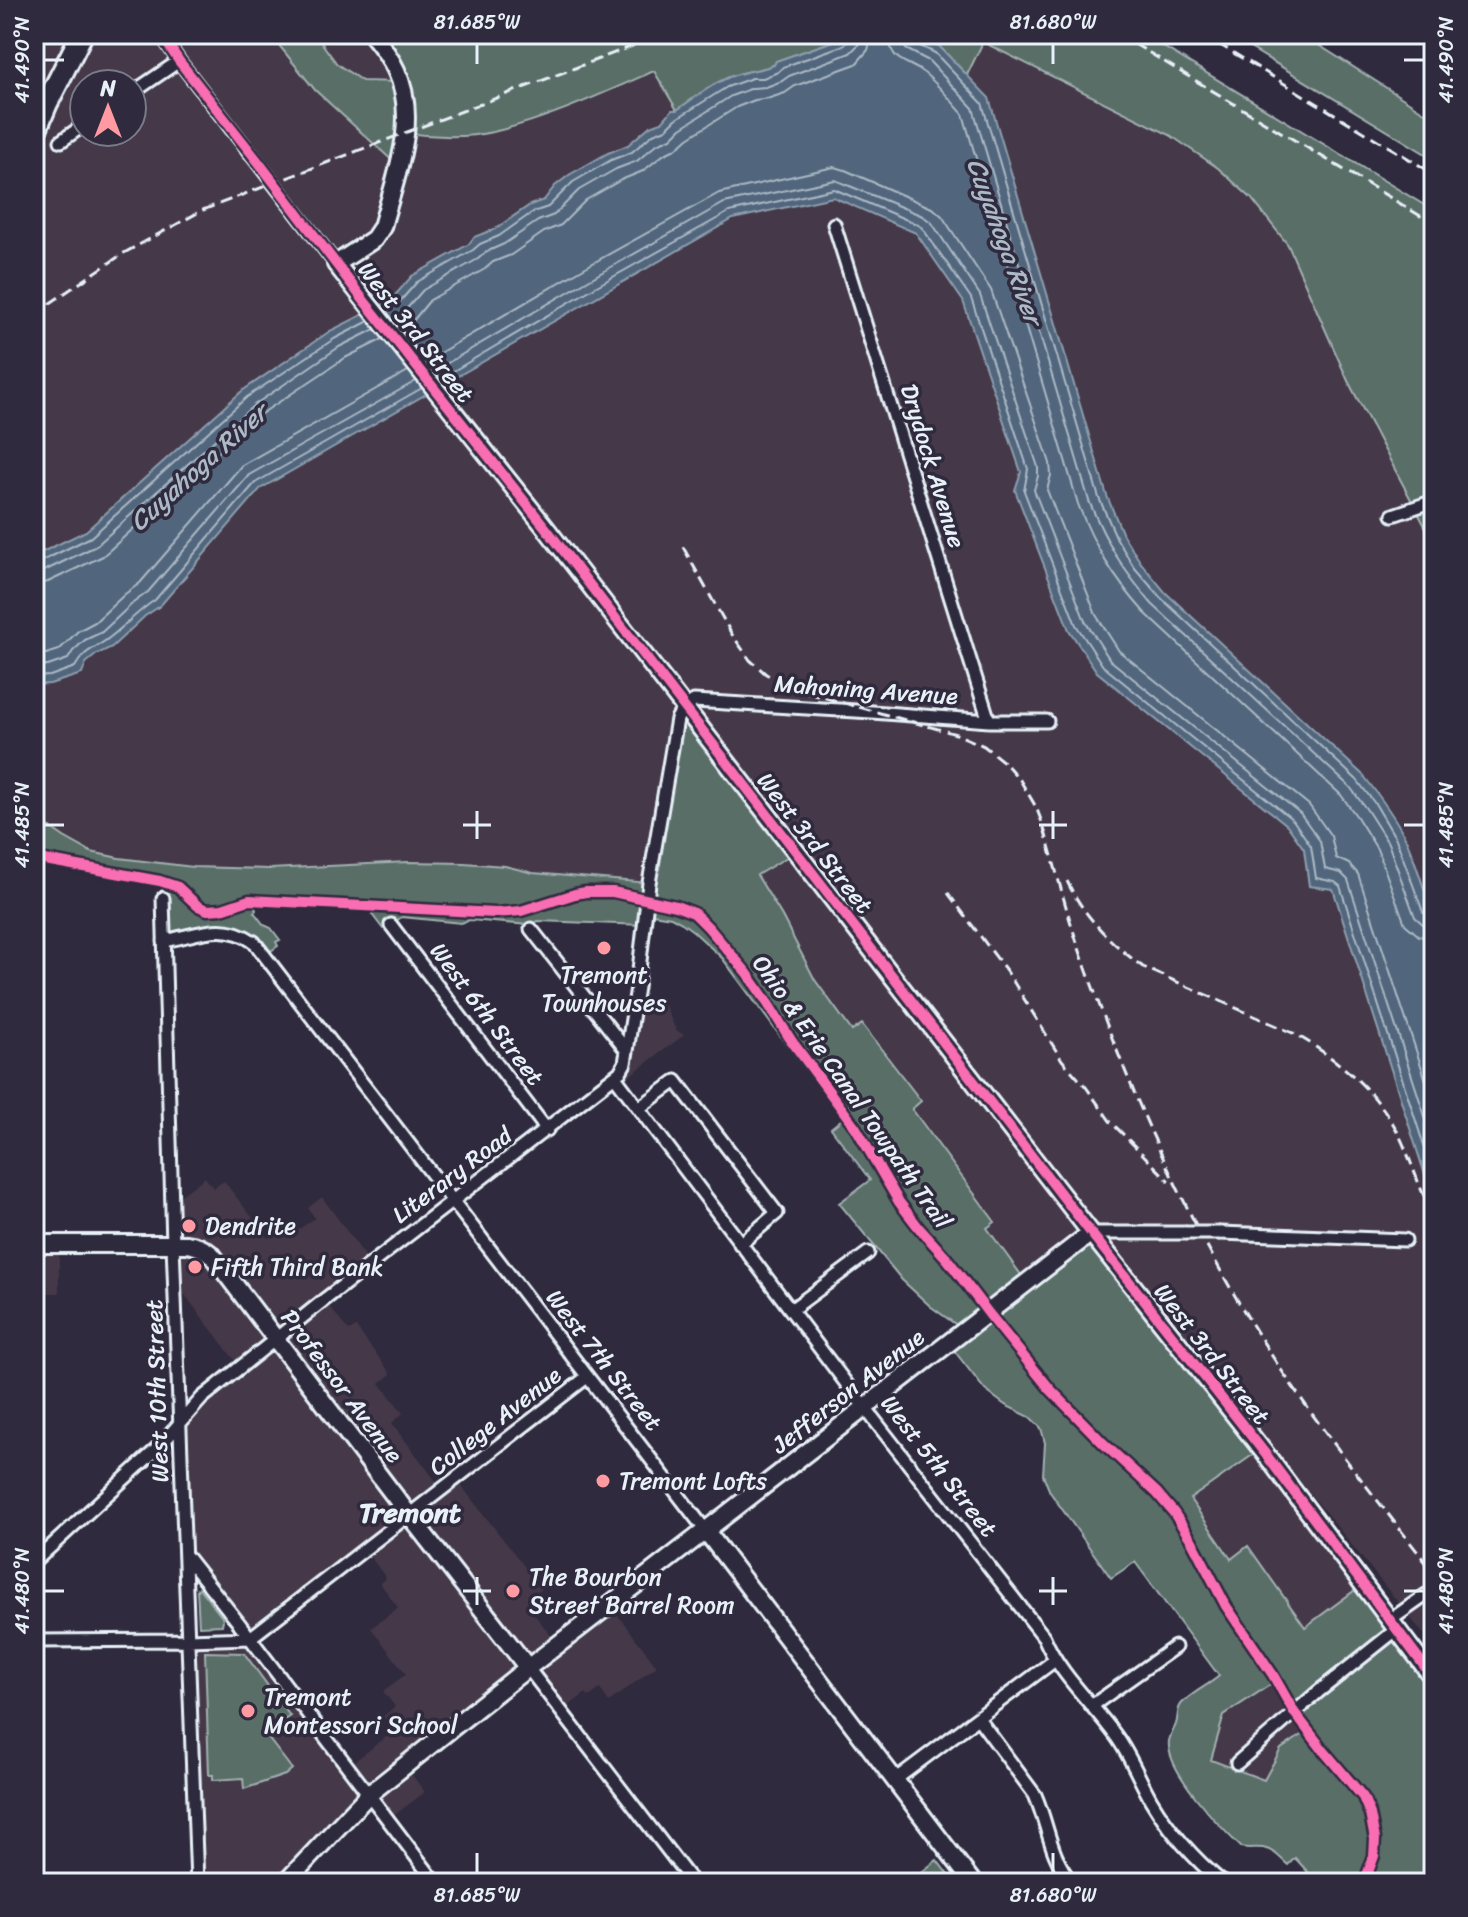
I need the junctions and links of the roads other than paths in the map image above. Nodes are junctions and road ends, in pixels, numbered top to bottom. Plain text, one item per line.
1 (82, 34) edge
2 (161, 34) edge
3 (372, 34) edge
4 (179, 61) junction
5 (148, 82) edge
6 (34, 134) edge
7 (68, 136) edge
8 (61, 141) dead end
9 (834, 224) dead end
10 (336, 264) junction
11 (1434, 501) edge
12 (1393, 515) dead end
13 (684, 707) junction
14 (989, 721) junction
15 (1047, 721) dead end
16 (163, 898) dead end
17 (391, 925) dead end
18 (531, 929) dead end
19 (164, 941) junction
20 (627, 1051) junction
21 (615, 1077) junction
22 (639, 1108) junction
23 (547, 1130) junction
24 (452, 1201) junction
25 (1091, 1233) junction
26 (1405, 1240) dead end
27 (34, 1244) edge
28 (173, 1244) junction
29 (740, 1244) junction
30 (868, 1253) dead end
31 (791, 1310) junction
32 (276, 1338) junction
33 (587, 1377) junction
34 (865, 1408) junction
35 (181, 1423) junction
36 (409, 1515) junction
37 (706, 1531) junction
38 (185, 1556) junction
39 (34, 1562) edge
40 (1434, 1594) edge
41 (1392, 1626) junction
42 (250, 1638) junction
43 (188, 1640) junction
44 (34, 1641) edge
45 (1175, 1647) dead end
46 (1055, 1660) junction
47 (528, 1668) junction
48 (1434, 1679) edge
49 (1093, 1705) junction
50 (978, 1718) junction
51 (1237, 1763) dead end
52 (896, 1779) junction
53 (368, 1795) junction
54 (1065, 1881) edge
55 (197, 1883) edge
56 (285, 1883) edge
57 (436, 1883) edge
58 (693, 1883) edge
59 (973, 1883) edge
60 (1223, 1883) edge

1 - 6 highway
2 - 4 street, West 3rd Street
3 - 10 street
4 - 5 street
4 - 10 street, West 3rd Street
7 - 8 street
9 - 14 street, Drydock Avenue
10 - 13 street, West 3rd Street
11 - 12 street
13 - 14 street, Mahoning Avenue
13 - 20 street, Literary Road
13 - 25 street, West 3rd Street
14 - 15 street, Mahoning Avenue
16 - 19 street, West 10th Street
17 - 23 street, West 6th Street
18 - 20 street
19 - 24 street, West 7th Street
19 - 28 street, West 10th Street
20 - 21 street, Literary Road
21 - 22 street, West 5th Street
21 - 23 street, Literary Road
22 - 29 street, West 5th Street
22 - 29 street
23 - 24 street, Literary Road
24 - 32 street, Literary Road
24 - 33 street, West 7th Street
25 - 26 street, bridge
25 - 34 street, Jefferson Avenue
25 - 41 street, West 3rd Street
27 - 28 street, Professor Avenue
28 - 32 street, Professor Avenue
28 - 35 street, West 10th Street
29 - 31 street, West 5th Street
30 - 31 street
31 - 34 street, West 5th Street
32 - 35 street, Literary Road
32 - 36 street, Professor Avenue
33 - 36 street, College Avenue
33 - 37 street, West 7th Street
34 - 37 street, Jefferson Avenue
34 - 46 street, West 5th Street
35 - 38 street, West 10th Street
35 - 39 street, Literary Road
36 - 42 street, College Avenue
36 - 47 street, Professor Avenue
37 - 47 street, Jefferson Avenue
37 - 52 street, West 7th Street
38 - 42 street
38 - 43 street, West 10th Street
40 - 41 street
41 - 48 street, West 3rd Street
41 - 51 street
42 - 43 street
42 - 53 street
43 - 44 street
43 - 55 street, West 10th Street
45 - 49 street
46 - 49 street, West 5th Street
46 - 50 street
47 - 53 street, Jefferson Avenue
47 - 58 street, Professor Avenue
49 - 60 street, West 5th Street
50 - 52 street
50 - 54 street
52 - 59 street, West 7th Street
53 - 56 street, Jefferson Avenue
53 - 57 street

